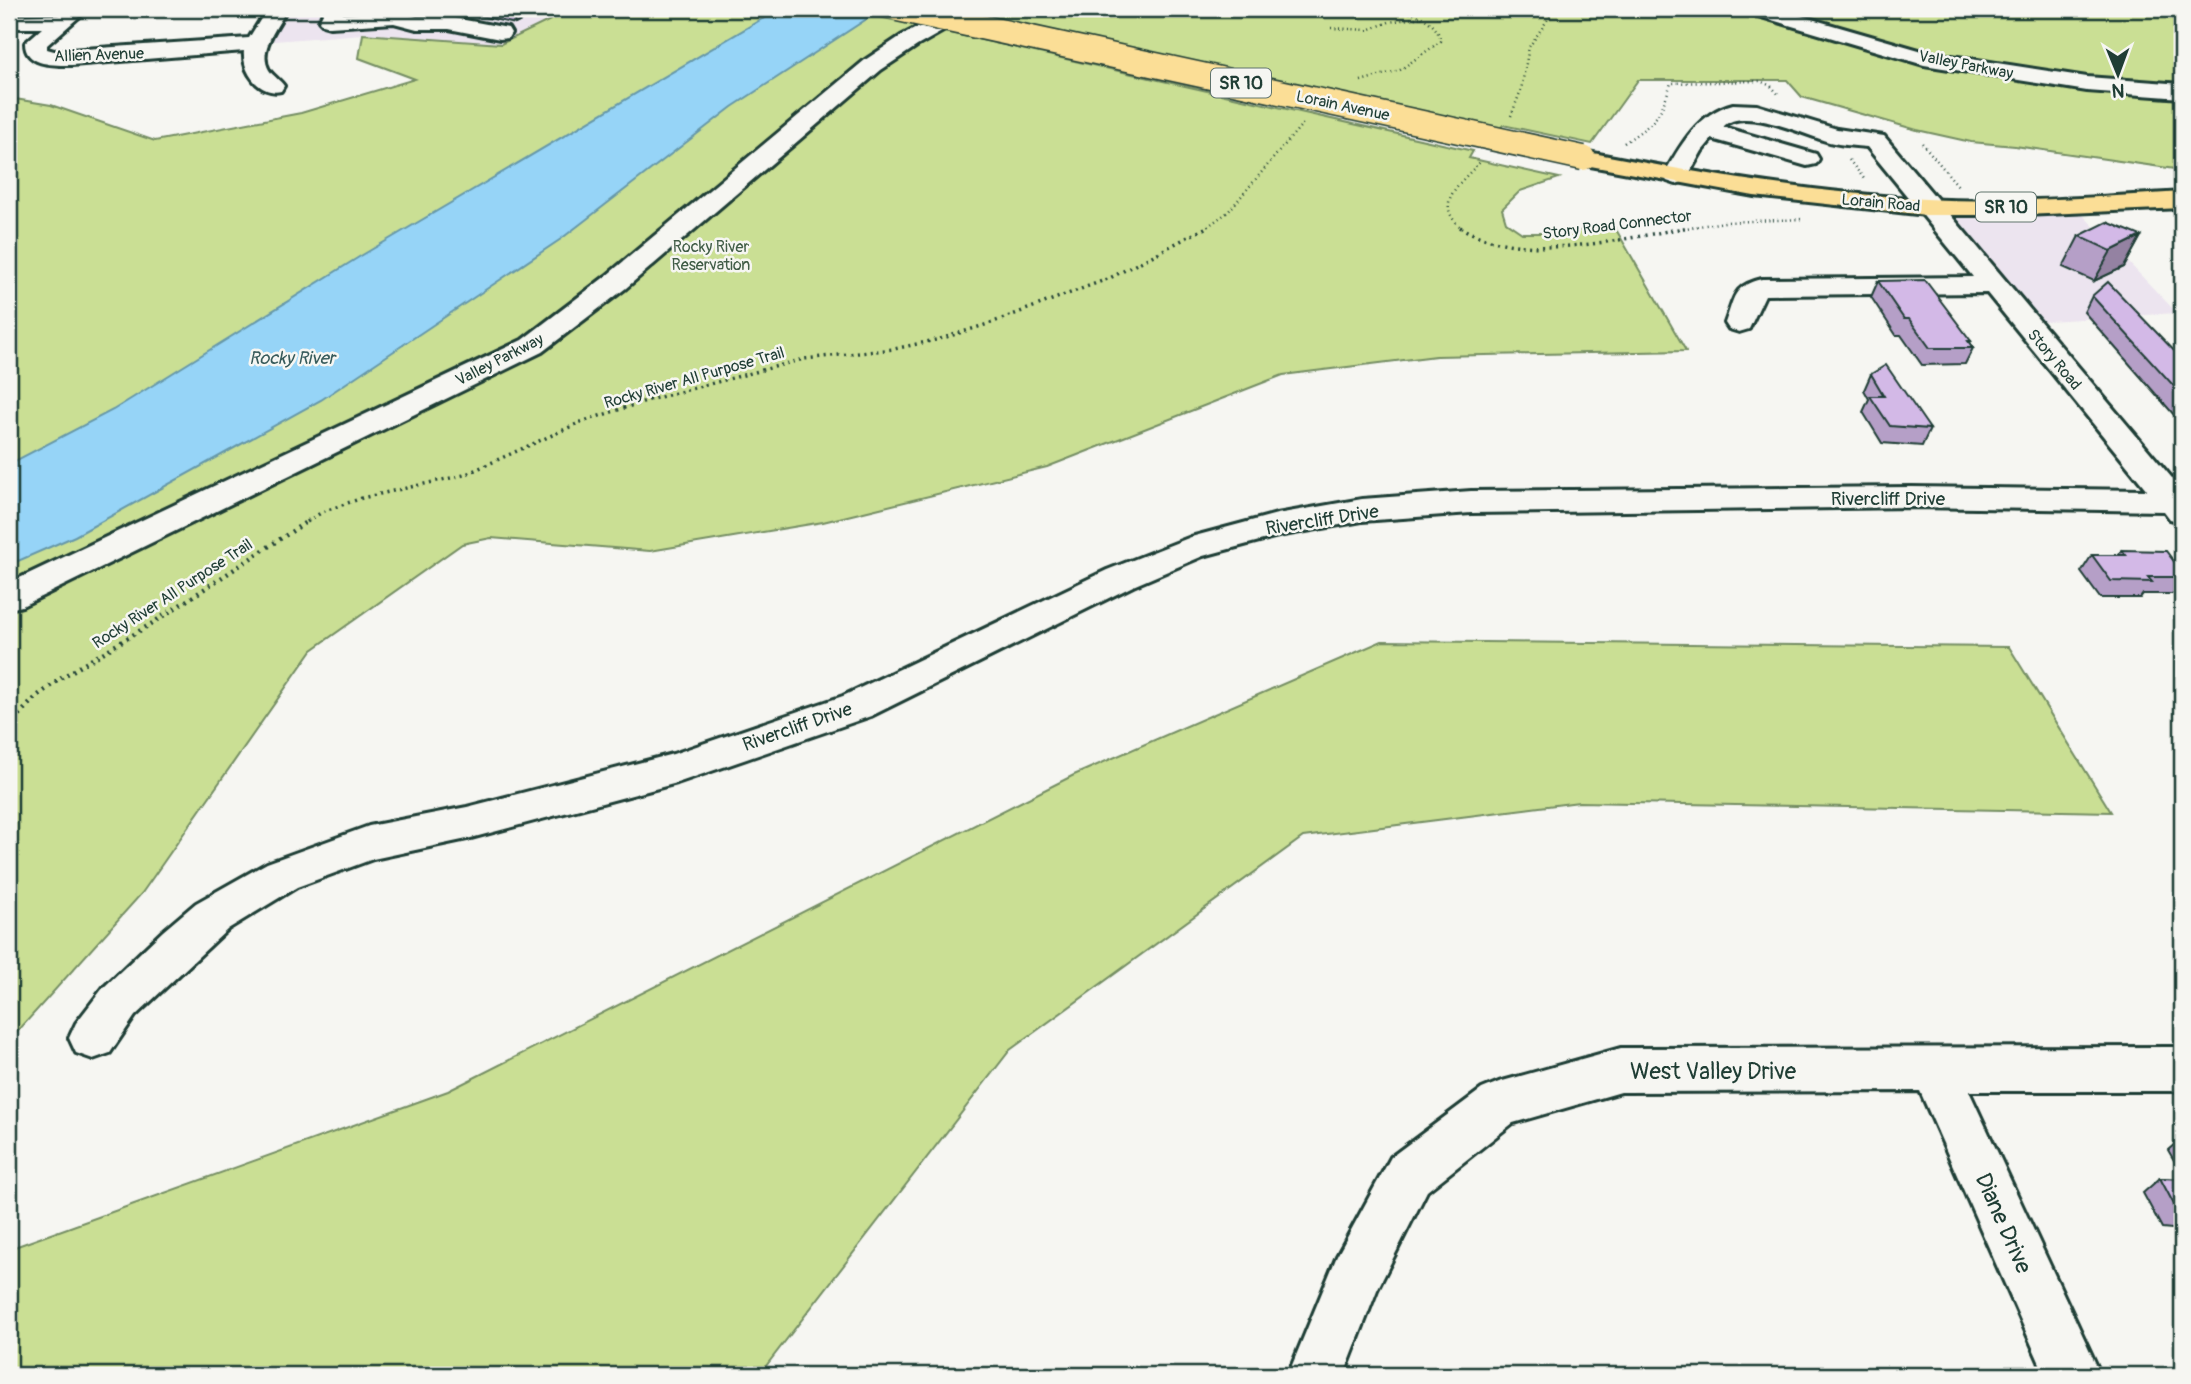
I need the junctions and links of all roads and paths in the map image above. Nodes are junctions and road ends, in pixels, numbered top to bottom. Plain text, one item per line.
1 (277, 9) edge
2 (335, 9) edge
3 (898, 9) edge
4 (968, 9) edge
5 (1398, 9) edge
6 (1555, 9) edge
7 (1755, 9) edge
8 (395, 13) edge
9 (69, 15) edge
10 (1423, 17) junction
11 (9, 22) edge
12 (1331, 28) dead end
13 (500, 33) dead end
14 (257, 44) junction
15 (1358, 82) dead end
16 (273, 86) dead end
17 (2182, 91) edge
18 (1312, 114) dead end
19 (1508, 122) dead end
20 (1708, 130) junction
21 (1922, 143) dead end
22 (1583, 158) joint
23 (1807, 159) dead end
24 (1481, 160) dead end
25 (1676, 176) junction
26 (1962, 190) dead end
27 (2182, 200) edge
28 (1927, 207) junction
29 (1811, 219) dead end
30 (1993, 285) junction
31 (1739, 323) dead end
32 (2178, 506) edge
33 (9, 597) edge
34 (9, 725) edge
35 (93, 1038) dead end
36 (2182, 1069) edge
37 (1935, 1070) junction
38 (1316, 1375) edge
39 (2073, 1375) edge

1 - 14 street
2 - 8 street
3 - 22 main road, Lorain Avenue / SR 10, bridge
4 - 33 street, Valley Parkway
5 - 10 path
6 - 19 path
7 - 17 street, Valley Parkway
8 - 13 street
9 - 11 street, Allien Avenue
9 - 14 street, Allien Avenue
10 - 12 path
10 - 15 path
14 - 16 street
18 - 34 path, Rocky River All Purpose Trail
20 - 23 street
20 - 25 street, Story Road
20 - 28 street, Story Road
21 - 26 path
22 - 25 main road, Lorain Road / SR 10
24 - 29 path, Story Road Connector
25 - 28 main road, Lorain Road / SR 10
27 - 28 main road, Lorain Road / SR 10
28 - 30 street, Story Road
30 - 31 street
30 - 32 street, Story Road
32 - 35 street, Rivercliff Drive
36 - 37 street, West Valley Drive
37 - 38 street, West Valley Drive
37 - 39 street, Diane Drive

